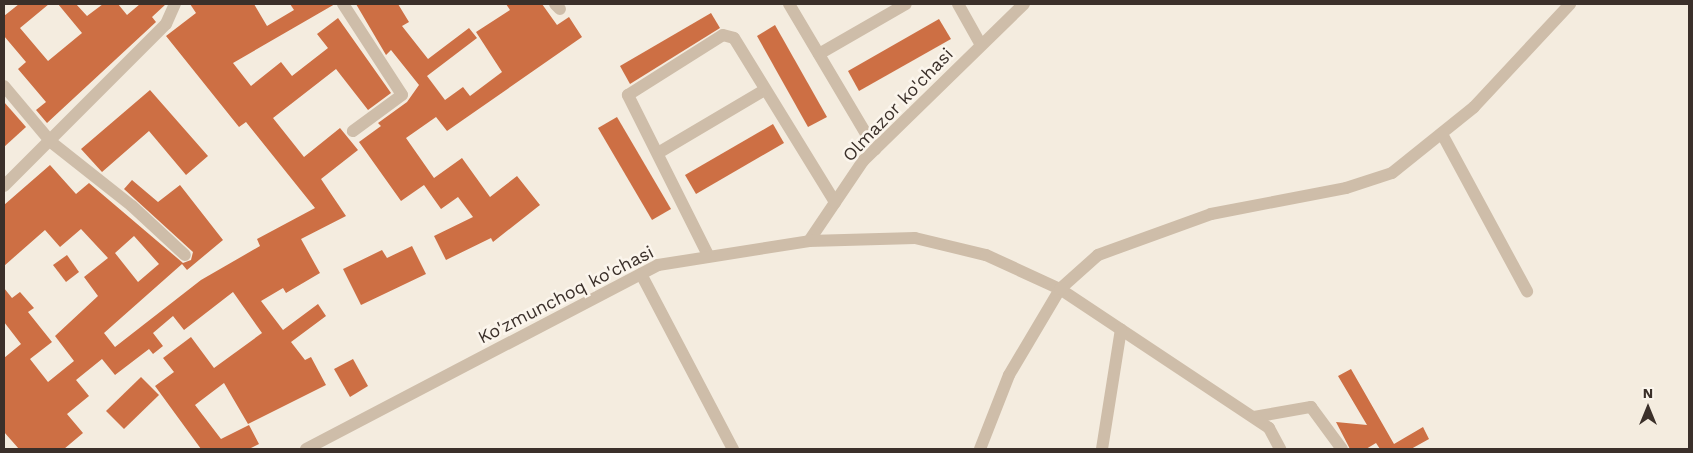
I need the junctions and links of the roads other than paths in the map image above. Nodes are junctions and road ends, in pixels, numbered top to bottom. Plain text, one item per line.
1 (175, 4) edge
2 (343, 4) edge
3 (789, 4) edge
4 (906, 4) edge
5 (958, 4) edge
6 (1024, 4) edge
7 (1570, 4) edge
8 (982, 45) junction
9 (819, 54) junction
10 (4, 86) edge
11 (763, 91) junction
12 (353, 131) dead end
13 (1442, 134) junction
14 (51, 142) junction
15 (875, 149) junction
16 (658, 153) junction
17 (4, 186) edge
18 (835, 202) junction
19 (809, 241) junction
20 (185, 255) dead end
21 (708, 255) junction
22 (641, 274) junction
23 (1060, 289) junction
24 (1527, 291) dead end
25 (1121, 329) junction
26 (1254, 417) junction
27 (306, 449) edge
28 (733, 449) edge
29 (980, 449) edge
30 (1102, 449) edge
31 (1280, 449) edge
32 (1342, 449) edge

1 - 14 street
2 - 12 street
3 - 9 street
4 - 9 street
5 - 8 street
6 - 8 street, Olmazor ko'chasi
7 - 13 street
8 - 15 street, Olmazor ko'chasi
9 - 15 street
10 - 14 street
11 - 16 street
11 - 16 street
11 - 18 street
13 - 23 street
13 - 24 street
14 - 17 street
14 - 20 street
15 - 18 street, Olmazor ko'chasi
16 - 21 street
18 - 19 street, Olmazor ko'chasi
19 - 21 street, Ko'zmunchoq ko'chasi
19 - 23 street, Ko'zmunchoq ko'chasi
21 - 22 street, Ko'zmunchoq ko'chasi
22 - 27 street, Ko'zmunchoq ko'chasi
22 - 28 street
23 - 25 street, Ko'zmunchoq ko'chasi
23 - 29 street
25 - 26 street, Ko'zmunchoq ko'chasi
25 - 30 street
26 - 31 street, Ko'zmunchoq ko'chasi
26 - 32 street

